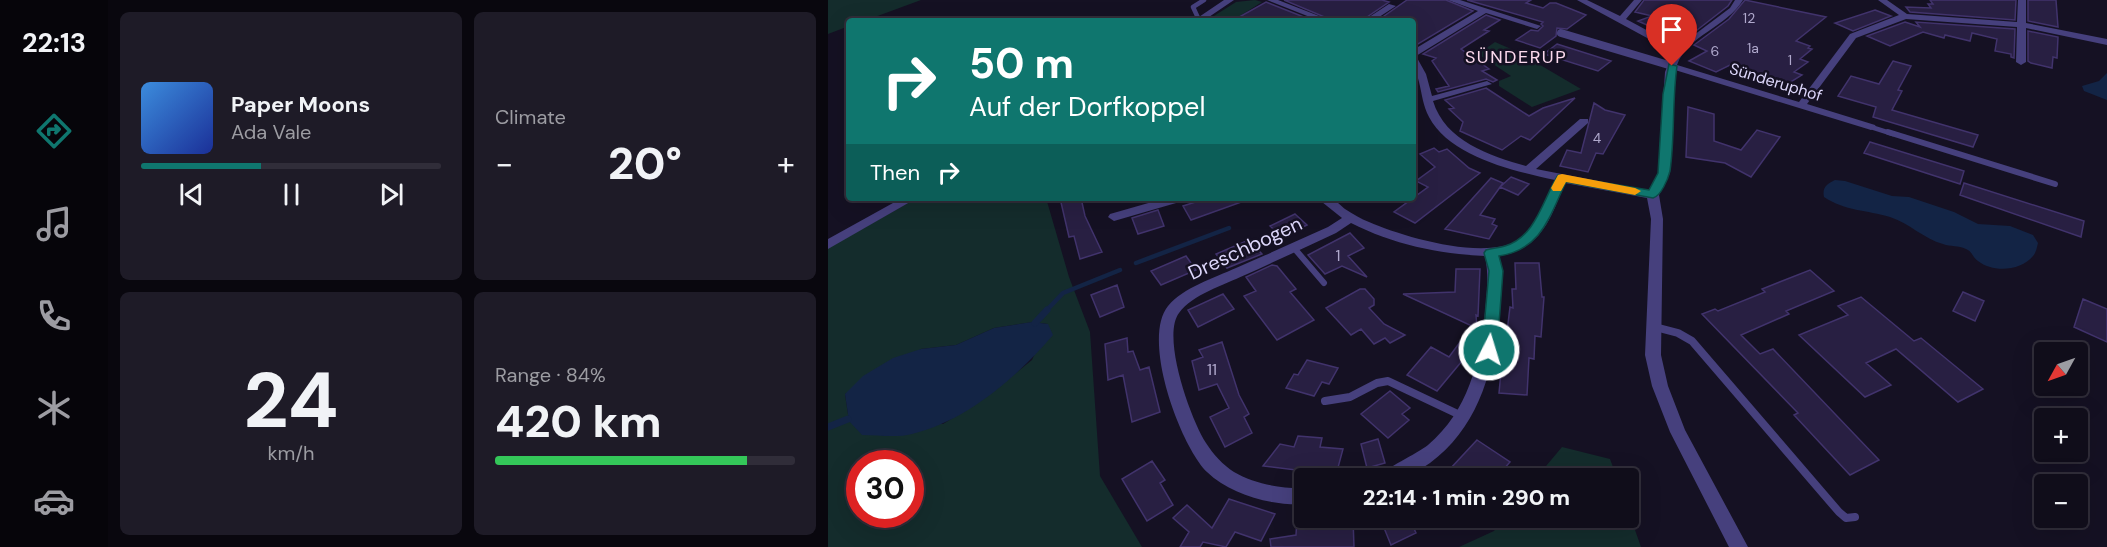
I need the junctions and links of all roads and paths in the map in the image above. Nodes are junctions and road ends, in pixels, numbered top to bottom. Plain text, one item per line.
1 (1204, 0) edge
2 (1230, 0) edge
3 (1271, 0) edge
4 (1303, 0) edge
5 (1452, 0) edge
6 (1581, 0) edge
7 (1638, 0) edge
8 (1739, 0) edge
9 (1882, 0) edge
10 (2022, 0) edge
11 (1392, 6) dead end
12 (1291, 7) junction
13 (1485, 10) junction
14 (1905, 16) junction
15 (1197, 18) edge
16 (1203, 18) edge
17 (1320, 18) edge
18 (1371, 18) edge
19 (1620, 20) junction
20 (2023, 25) junction
21 (1537, 26) dead end
22 (1561, 33) dead end
23 (2107, 42) edge
24 (1678, 51) junction
25 (1416, 54) edge
26 (1416, 61) edge
27 (2021, 62) dead end
28 (1672, 66) junction
29 (1418, 83) edge
30 (1487, 84) dead end
31 (1427, 100) junction
32 (1801, 106) junction
33 (1584, 121) dead end
34 (1871, 127) joint
35 (1528, 170) junction
36 (1562, 177) junction
37 (2055, 184) dead end
38 (1653, 195) junction
39 (906, 201) edge
40 (1169, 201) edge
41 (1327, 201) edge
42 (1114, 217) dead end
43 (1350, 218) junction
44 (828, 245) edge
45 (1294, 248) junction
46 (1491, 253) junction
47 (1324, 283) dead end
48 (1652, 326) junction
49 (1324, 401) dead end
50 (1465, 417) junction
51 (1411, 468) edge
52 (1294, 495) edge
53 (1855, 517) dead end
54 (1739, 547) edge

1 - 15 lane
2 - 16 street
3 - 12 street
4 - 12 street
5 - 13 street
6 - 19 street
7 - 19 street
8 - 24 street
9 - 14 street
10 - 20 street
11 - 18 street
12 - 17 street
13 - 21 street
13 - 25 street
14 - 20 street
14 - 32 street
19 - 24 street
20 - 23 street
20 - 27 street
22 - 28 street
24 - 28 street
26 - 29 street
28 - 32 street, Sünderuphof
28 - 38 street
29 - 31 street
30 - 31 street
31 - 35 street
32 - 34 street, Sünderuphof
33 - 35 street
34 - 37 lane
35 - 36 street
36 - 38 street
36 - 46 street
38 - 48 street
39 - 44 street
40 - 42 street
41 - 43 street
43 - 45 street, Dreschbogen
43 - 46 street
45 - 47 lane
45 - 52 street, Dreschbogen
46 - 50 street
48 - 53 lane
48 - 54 street
49 - 50 lane
50 - 51 street

